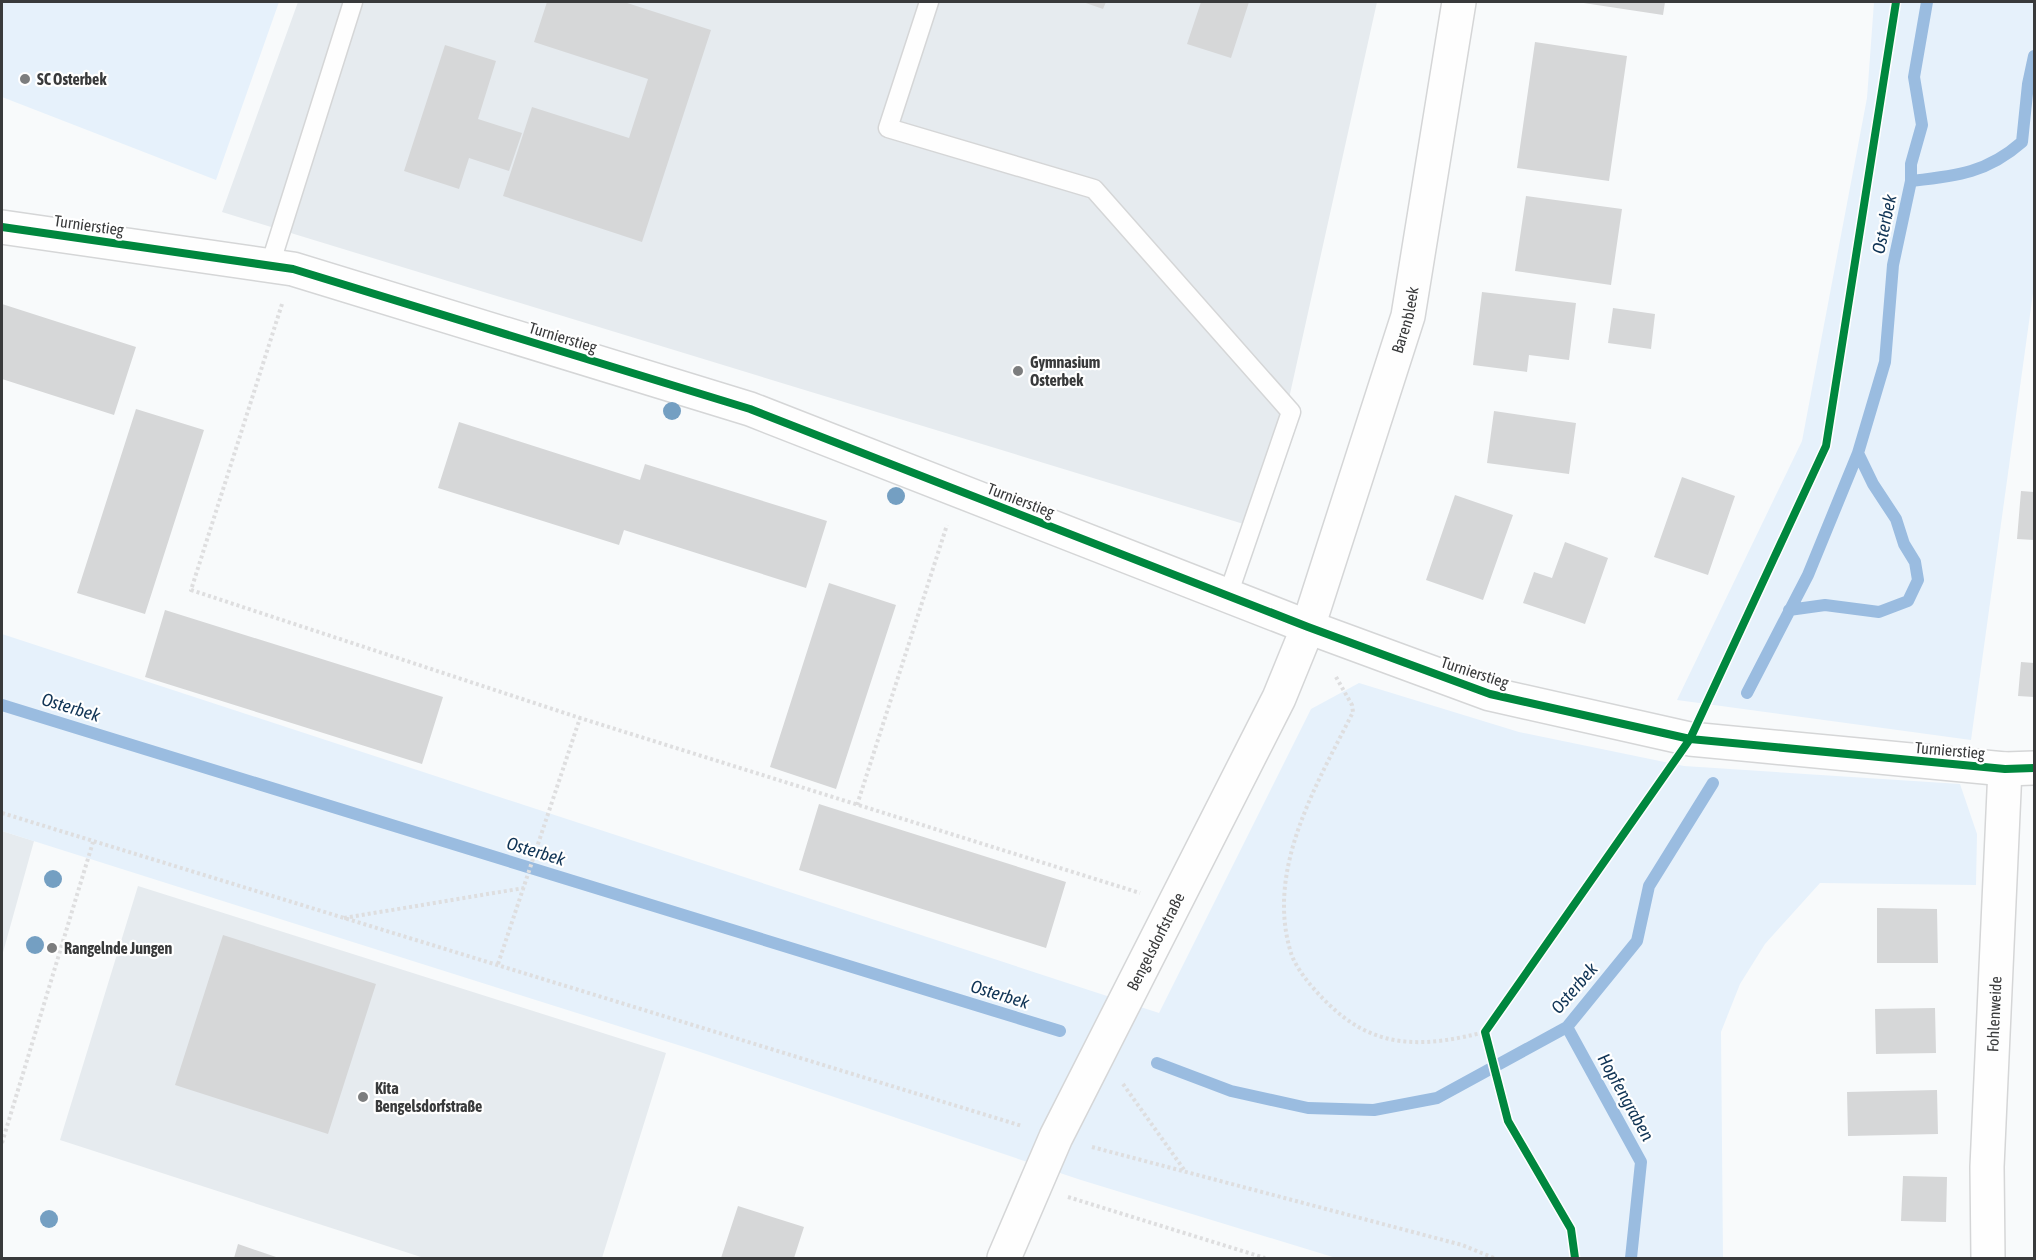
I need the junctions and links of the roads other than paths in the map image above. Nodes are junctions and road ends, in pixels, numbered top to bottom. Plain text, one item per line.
1 (353, 2) edge
2 (929, 2) edge
3 (1459, 2) edge
4 (2, 227) edge
5 (282, 267) junction
6 (1228, 595) junction
7 (1308, 627) junction
8 (2020, 768) edge
9 (1004, 1258) edge
10 (1988, 1258) edge

1 - 5 lane
2 - 6 lane
3 - 7 street, Barenbleek
4 - 5 street, Turnierstieg
5 - 6 street, Turnierstieg
6 - 7 street, Turnierstieg
7 - 8 street, Turnierstieg
7 - 9 street, Bengelsdorfstraße
8 - 10 street, Fohlenweide

